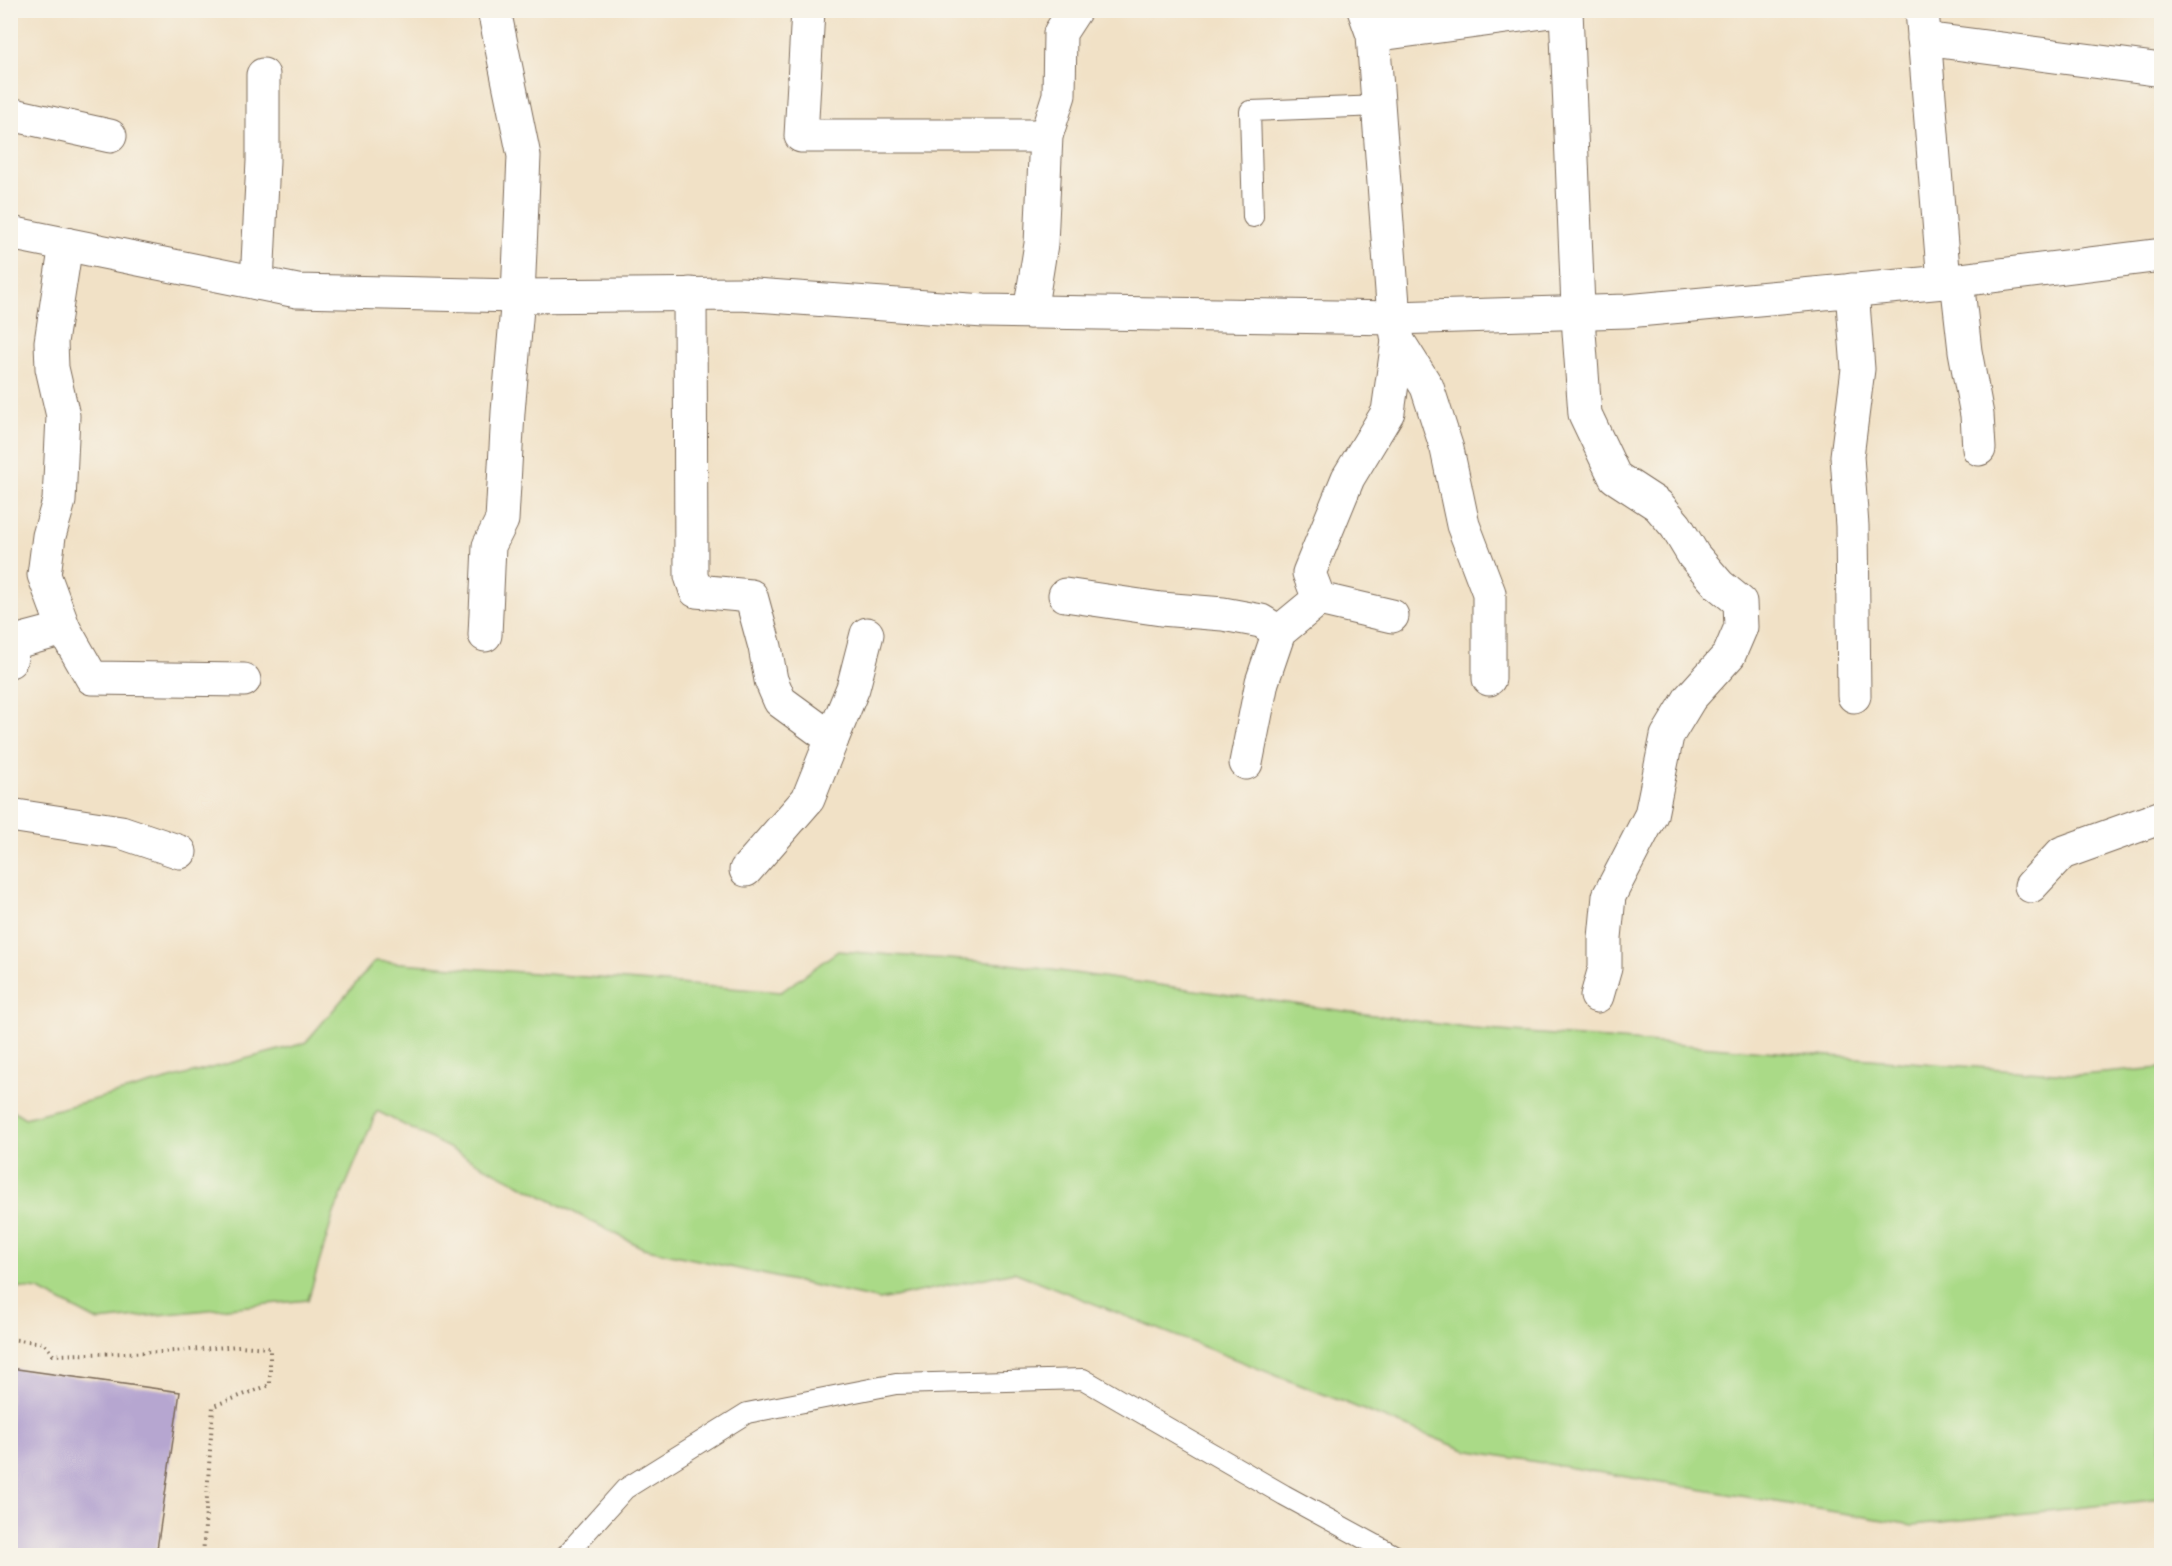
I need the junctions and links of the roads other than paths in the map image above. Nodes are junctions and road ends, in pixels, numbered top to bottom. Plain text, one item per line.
1 (494, 10) edge
2 (808, 10) edge
3 (1075, 10) edge
4 (1566, 10) edge
5 (1555, 11) edge
6 (1368, 23) edge
7 (1923, 25) edge
8 (2162, 70) edge
9 (263, 75) dead end
10 (1380, 106) junction
11 (10, 114) edge
12 (110, 136) dead end
13 (1046, 136) junction
14 (1253, 217) dead end
15 (10, 234) edge
16 (66, 244) junction
17 (2162, 255) edge
18 (1951, 281) junction
19 (257, 283) junction
20 (1852, 290) junction
21 (690, 294) junction
22 (518, 296) junction
23 (1579, 311) junction
24 (1030, 312) junction
25 (1396, 330) junction
26 (1978, 449) dead end
27 (1065, 595) dead end
28 (1319, 599) junction
29 (1392, 616) dead end
30 (64, 629) junction
31 (1279, 632) junction
32 (867, 634) dead end
33 (485, 635) dead end
34 (10, 661) edge
35 (1489, 679) dead end
36 (244, 680) dead end
37 (1854, 696) dead end
38 (832, 739) junction
39 (1246, 763) dead end
40 (10, 815) edge
41 (2162, 818) edge
42 (180, 852) dead end
43 (746, 870) dead end
44 (2031, 886) dead end
45 (1597, 996) dead end
46 (565, 1556) edge
47 (1396, 1556) edge

1 - 22 street
2 - 13 street
3 - 13 street
4 - 23 street
5 - 6 street
6 - 10 street
7 - 8 street
7 - 18 street
9 - 19 street
10 - 14 lane
10 - 25 street
11 - 12 street
13 - 24 street
15 - 16 street
16 - 19 street
16 - 30 street
17 - 18 street
18 - 20 street
18 - 26 street
19 - 22 street
20 - 23 street
20 - 37 street
21 - 22 street
21 - 24 street
21 - 38 street
22 - 33 street
23 - 25 street
23 - 45 street
24 - 25 street
25 - 28 street
25 - 35 street
27 - 31 street
28 - 29 street
28 - 31 street
30 - 34 street
30 - 36 street
31 - 39 street
32 - 38 street
38 - 43 street
40 - 42 street
41 - 44 street
46 - 47 lane

